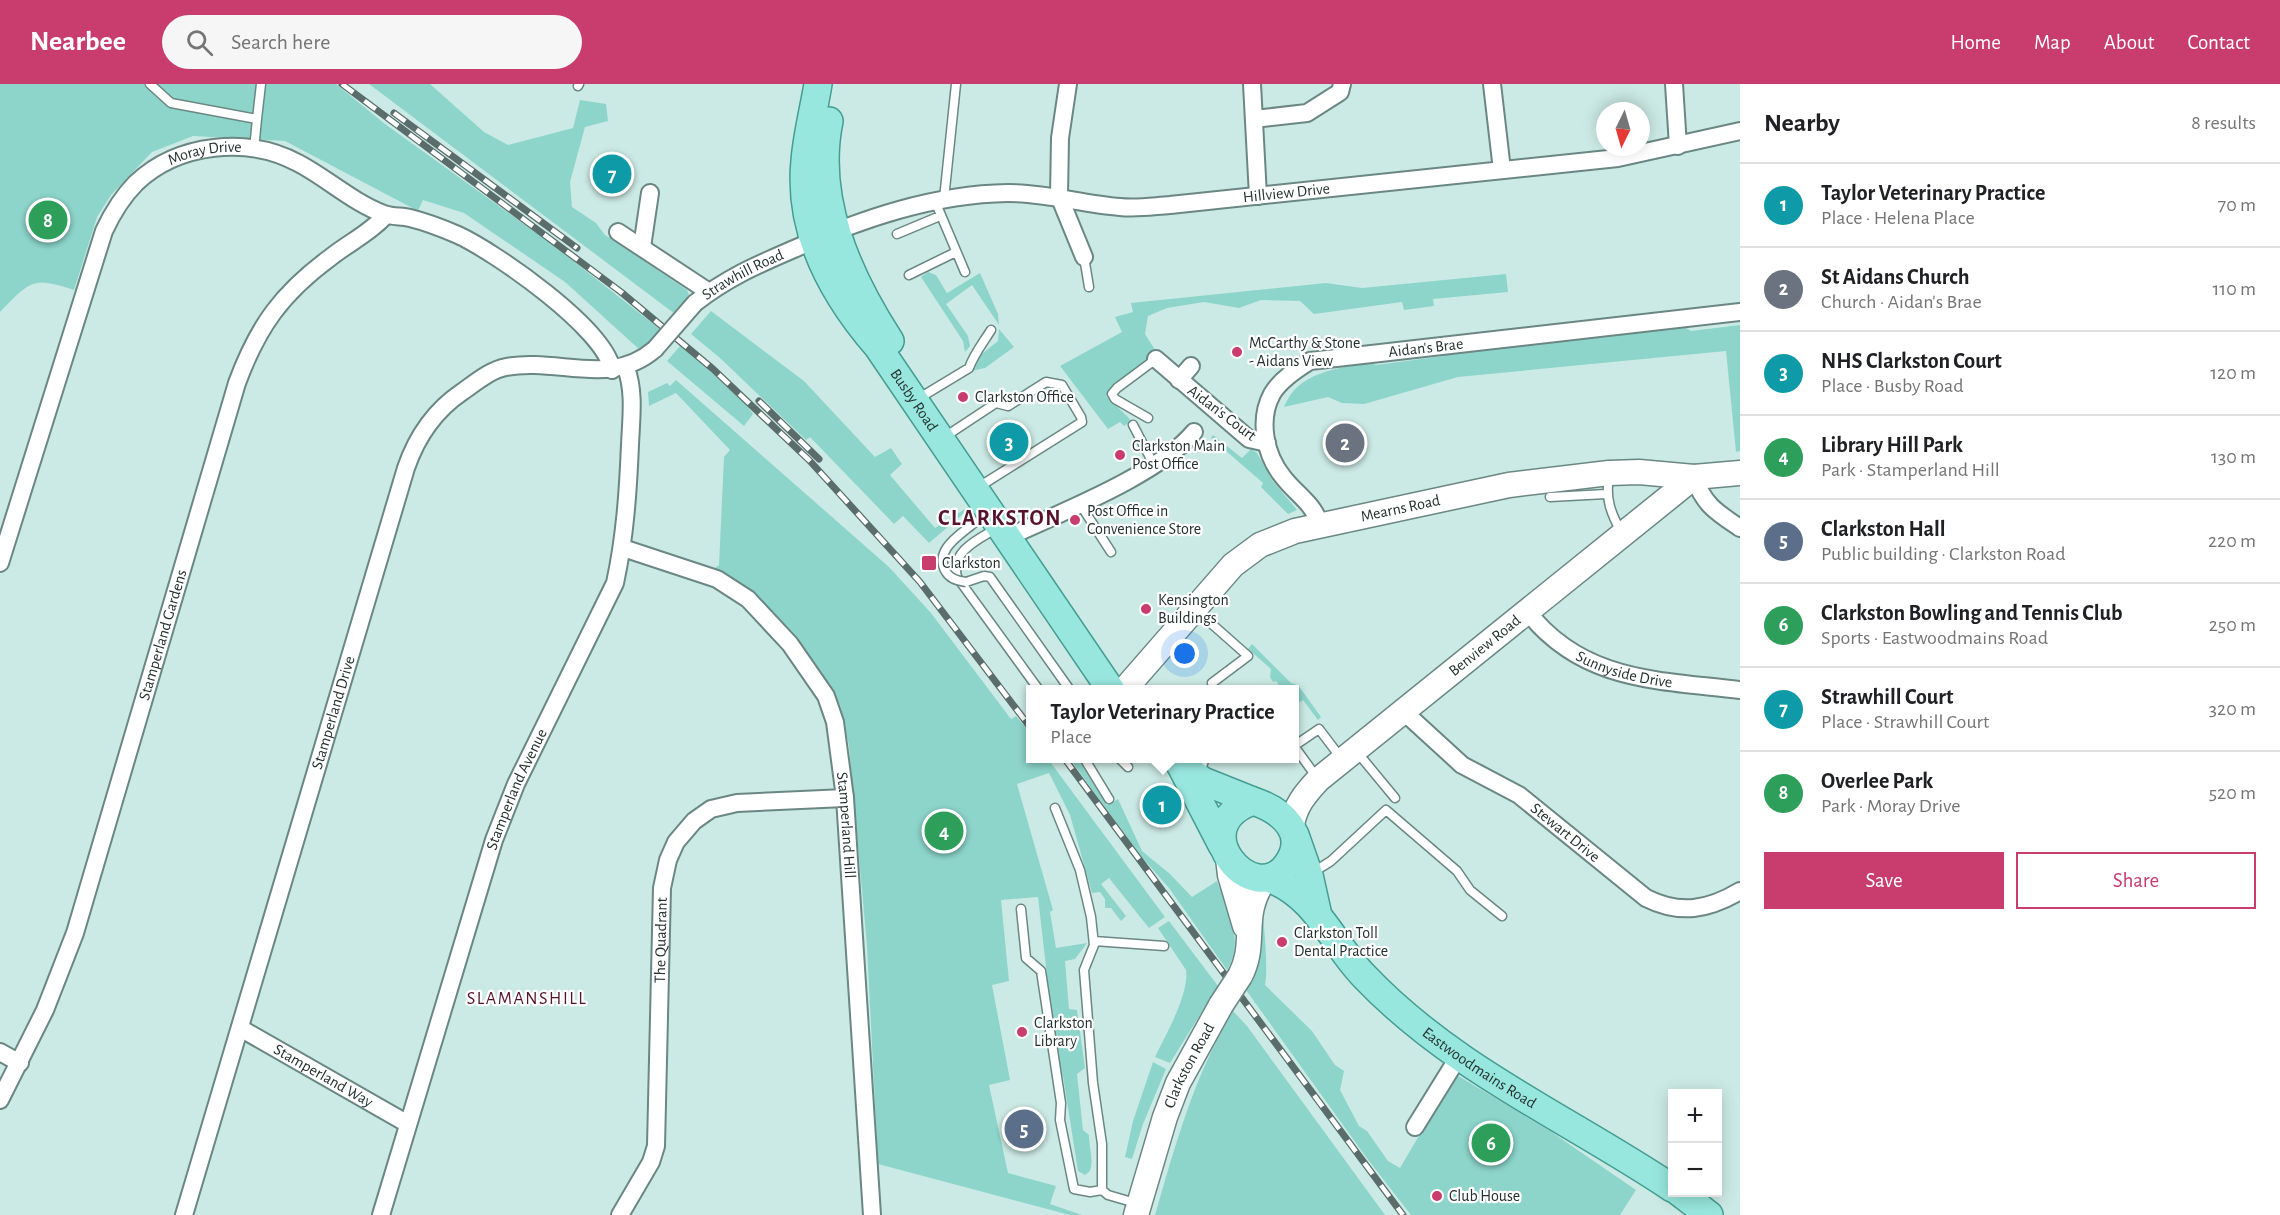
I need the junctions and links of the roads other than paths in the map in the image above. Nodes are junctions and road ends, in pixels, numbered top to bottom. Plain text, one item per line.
1 (139, 84) edge
2 (150, 84) edge
3 (261, 84) edge
4 (818, 84) edge
5 (836, 84) edge
6 (956, 84) edge
7 (1068, 84) edge
8 (1252, 84) edge
9 (1342, 84) edge
10 (1492, 84) edge
11 (1674, 84) edge
12 (257, 119) junction
13 (1254, 119) junction
14 (1740, 131) edge
15 (1678, 146) junction
16 (254, 149) junction
17 (1502, 170) junction
18 (650, 193) dead end
19 (1059, 196) junction
20 (1258, 196) junction
21 (940, 205) junction
22 (386, 215) junction
23 (618, 232) dead end
24 (897, 234) dead end
25 (825, 235) junction
26 (642, 247) junction
27 (956, 252) junction
28 (1084, 257) joint
29 (965, 272) dead end
30 (909, 275) dead end
31 (1089, 286) dead end
32 (709, 292) junction
33 (1740, 312) edge
34 (991, 330) dead end
35 (1156, 359) joint
36 (1191, 366) dead end
37 (619, 369) junction
38 (1179, 380) junction
39 (926, 394) junction
40 (1148, 418) dead end
41 (1134, 425) dead end
42 (1194, 432) dead end
43 (946, 436) junction
44 (1267, 443) junction
45 (1154, 465) junction
46 (1740, 473) edge
47 (1694, 477) junction
48 (985, 483) junction
49 (1608, 484) junction
50 (1550, 497) dead end
51 (1079, 504) junction
52 (995, 524) junction
53 (1320, 524) junction
54 (1740, 528) edge
55 (1622, 534) junction
56 (623, 548) junction
57 (1111, 552) dead end
58 (0, 563) edge
59 (1195, 609) junction
60 (1527, 611) junction
61 (1212, 683) dead end
62 (1036, 685) edge
63 (1066, 685) edge
64 (1121, 685) edge
65 (1126, 685) edge
66 (1740, 690) edge
67 (1403, 711) junction
68 (1299, 743) edge
69 (1299, 753) edge
70 (1349, 755) junction
71 (1086, 763) edge
72 (1124, 763) edge
73 (1189, 764) edge
74 (1128, 767) dead end
75 (1318, 780) junction
76 (845, 798) junction
77 (1395, 798) dead end
78 (1109, 799) dead end
79 (1253, 801) junction
80 (1055, 808) dead end
81 (1293, 828) junction
82 (1225, 851) junction
83 (1309, 875) junction
84 (1268, 879) junction
85 (1740, 891) edge
86 (1021, 909) dead end
87 (1317, 911) junction
88 (1502, 916) dead end
89 (1248, 934) junction
90 (1094, 941) junction
91 (1164, 946) dead end
92 (240, 1028) junction
93 (0, 1052) edge
94 (1459, 1056) junction
95 (20, 1063) junction
96 (0, 1100) edge
97 (408, 1124) junction
98 (1415, 1127) dead end
99 (1668, 1186) edge
100 (1102, 1190) junction
101 (1686, 1197) edge
102 (1138, 1210) edge
103 (184, 1215) edge
104 (381, 1215) edge
105 (620, 1215) edge
106 (872, 1215) edge
107 (1709, 1215) edge

1 - 2 lane
2 - 12 lane
3 - 12 lane
4 - 25 main road, Busby Road
5 - 25 main road
6 - 21 lane
7 - 19 street
8 - 13 street
9 - 13 street
10 - 17 street
11 - 15 street
12 - 16 lane
13 - 20 street
14 - 15 street, Hillview Drive
15 - 17 street, Hillview Drive
16 - 22 street, Moray Drive
16 - 58 street, Moray Drive
17 - 20 street, Hillview Drive
18 - 26 street
19 - 20 street, Hillview Drive
19 - 21 street, Hillview Drive
19 - 28 street
21 - 24 lane
21 - 25 street, Hillview Drive
21 - 27 lane
22 - 37 street, Moray Drive
22 - 95 street, Stamperland Gardens
23 - 26 street
25 - 32 street, Strawhill Road
25 - 39 main road, Busby Road
25 - 43 main road, Busby Road
26 - 32 street
27 - 29 lane
27 - 30 lane
28 - 31 lane
32 - 37 street, Strawhill Road, bridge
33 - 44 street, Aidan's Brae
34 - 39 lane
35 - 38 street, Aidan's Court
35 - 40 lane
36 - 38 street, Aidan's Court
37 - 56 street, Stamperland Avenue
37 - 92 street, Stamperland Drive
38 - 44 street, Aidan's Court
39 - 43 main road, Busby Road
41 - 45 lane
42 - 45 street
43 - 48 main road, Busby Road
43 - 48 lane
43 - 52 main road, Busby Road
44 - 53 street, Aidan's Brae
45 - 51 street
46 - 47 street, Mearns Road
47 - 49 street, Mearns Road
47 - 54 street
47 - 55 street, Benview Road
48 - 52 main road, Busby Road
49 - 50 lane
49 - 53 street, Mearns Road
49 - 55 lane
51 - 52 street
51 - 57 lane
52 - 62 lane
52 - 63 lane, bridge
52 - 64 main road, Busby Road
53 - 59 street, Mearns Road
55 - 60 street, Benview Road
56 - 76 street, Stamperland Hill
56 - 97 street, Stamperland Avenue
59 - 61 lane
59 - 65 street, Mearns Road
60 - 66 street, Sunnyside Drive
60 - 67 street, Benview Road
67 - 70 street, Benview Road
67 - 85 street, Stewart Drive
68 - 70 lane
69 - 75 lane
70 - 75 street, Benview Road
70 - 77 lane
71 - 78 lane
72 - 74 lane
73 - 79 main road
73 - 82 main road
75 - 81 street, Benview Road
76 - 105 street, The Quadrant
76 - 106 street, Stamperland Hill
79 - 81 main road
79 - 82 main road
80 - 90 lane
81 - 83 main road, Eastwoodmains Road
81 - 84 main road
82 - 84 main road
82 - 89 street, Clarkston Road
83 - 87 main road, Eastwoodmains Road
83 - 88 lane
84 - 87 main road, Eastwoodmains Road
84 - 89 street, Clarkston Road
86 - 100 lane
87 - 94 main road, Eastwoodmains Road
89 - 102 street, Clarkston Road, bridge
90 - 91 lane
90 - 100 lane
92 - 97 street, Stamperland Way
92 - 103 street, Stamperland Drive
93 - 95 street
94 - 98 street
94 - 99 main road, Eastwoodmains Road
95 - 96 street, Stamperland Gardens
97 - 104 street, Stamperland Avenue
100 - 102 lane
101 - 107 main road

